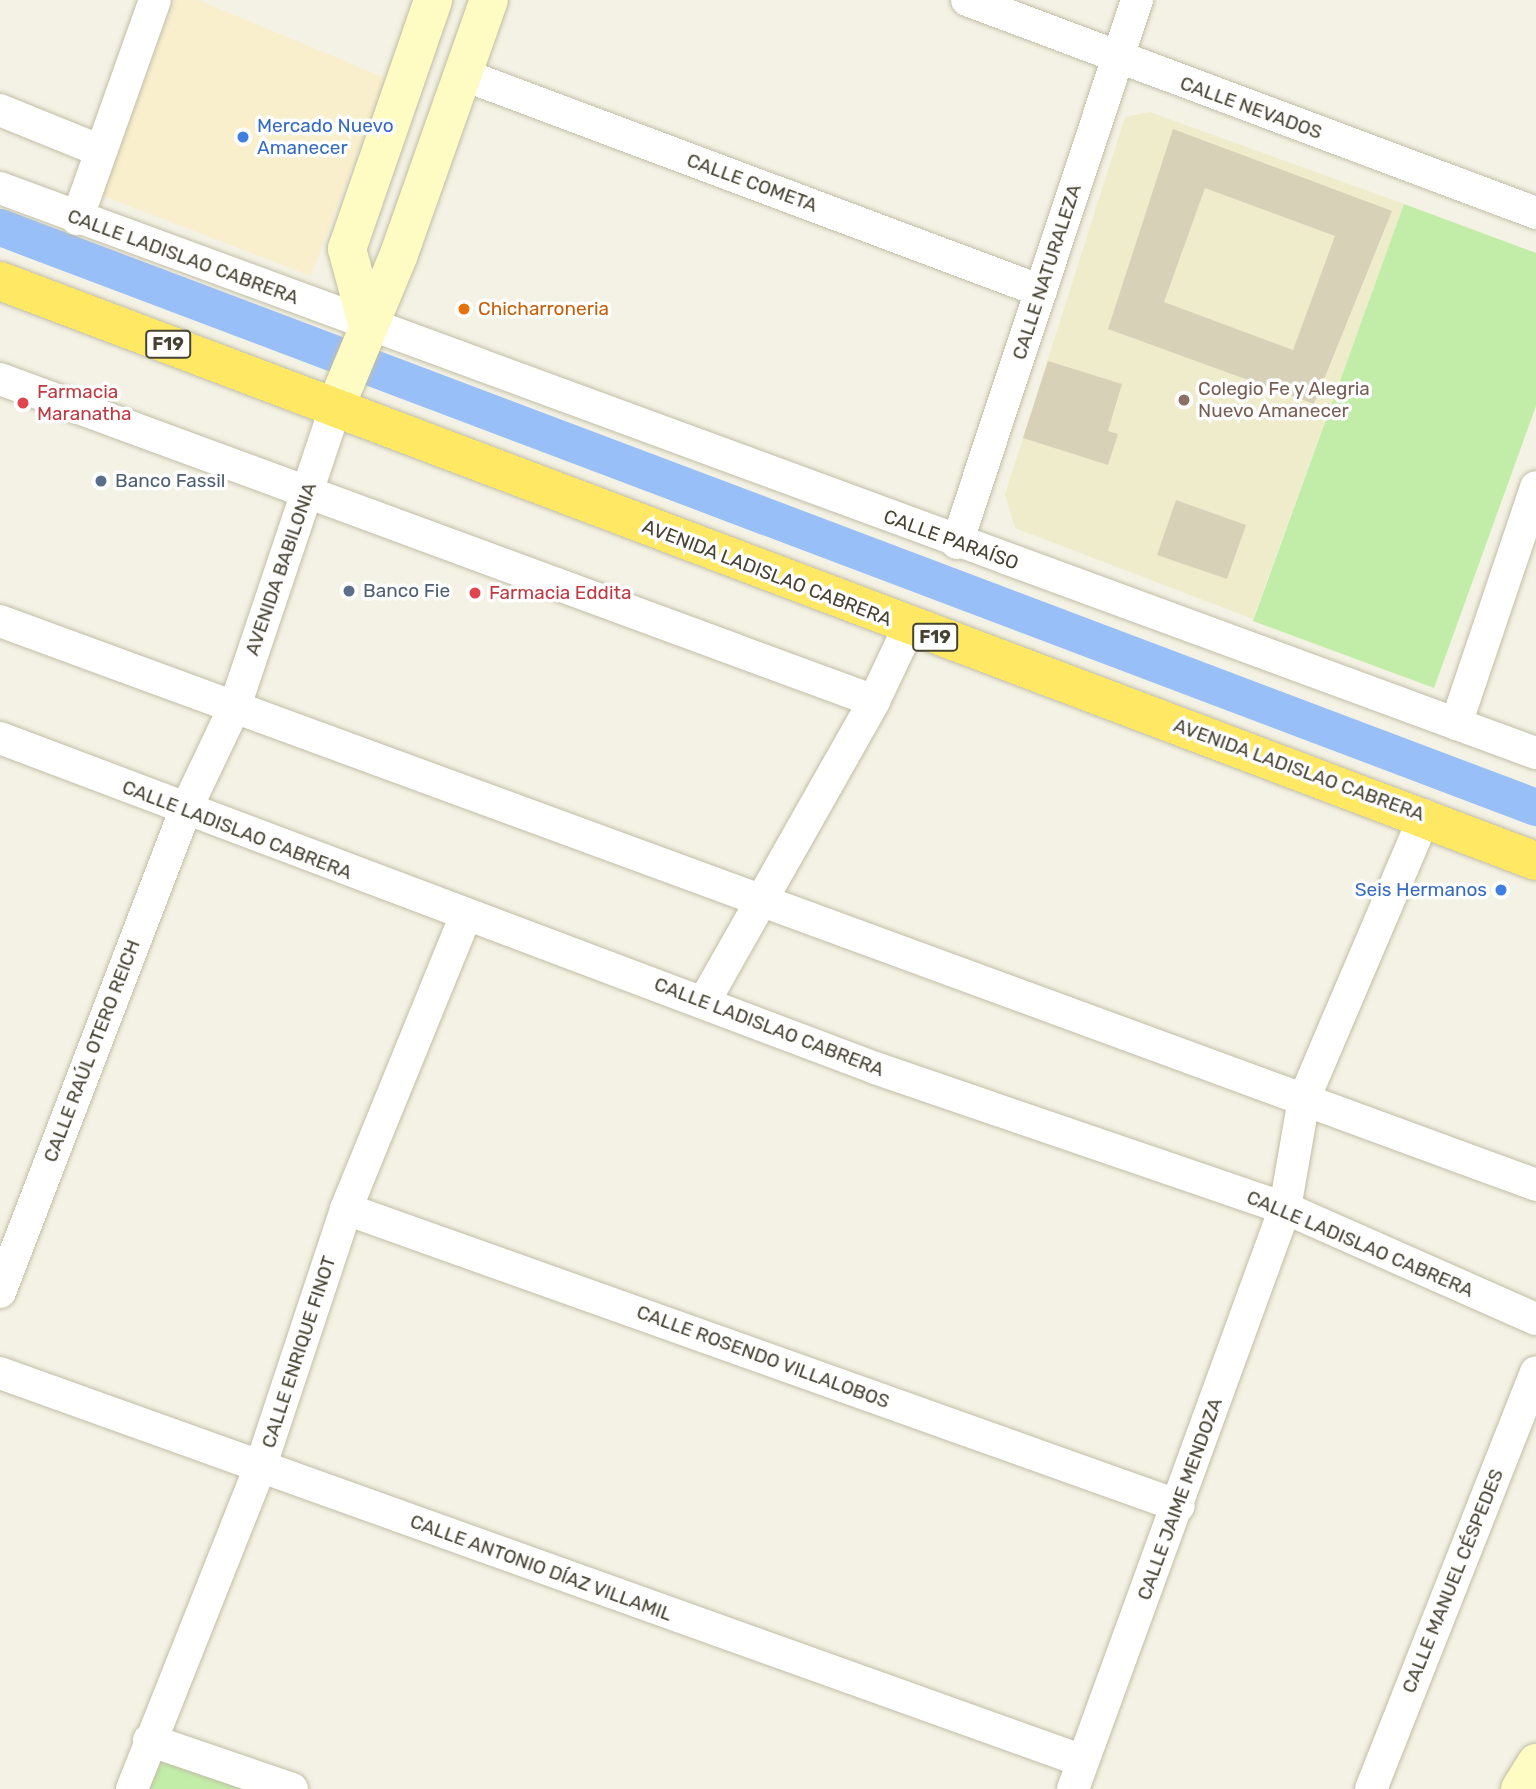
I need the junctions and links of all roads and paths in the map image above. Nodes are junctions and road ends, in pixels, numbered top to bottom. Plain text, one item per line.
1 (155, 0) edge
2 (433, 0) edge
3 (489, 0) edge
4 (967, 0) edge
5 (1137, 0) edge
6 (1117, 59) junction
7 (464, 75) junction
8 (0, 110) edge
9 (101, 151) junction
10 (0, 188) edge
11 (1536, 213) edge
12 (77, 219) junction
13 (0, 281) edge
14 (1041, 290) junction
15 (359, 344) junction
16 (0, 379) edge
17 (335, 408) junction
18 (309, 488) junction
19 (1536, 488) edge
20 (957, 543) junction
21 (0, 621) edge
22 (909, 627) junction
23 (874, 701) junction
24 (235, 706) junction
25 (1456, 724) junction
26 (0, 738) edge
27 (1536, 753) edge
28 (185, 811) junction
29 (1425, 816) junction
30 (1536, 861) edge
31 (762, 899) junction
32 (466, 915) junction
33 (704, 1002) junction
34 (1304, 1099) junction
35 (1536, 1185) edge
36 (1285, 1208) junction
37 (346, 1209) junction
38 (0, 1292) edge
39 (1536, 1319) edge
40 (1536, 1372) edge
41 (0, 1373) edge
42 (260, 1468) junction
43 (1179, 1506) junction
44 (149, 1740) junction
45 (1536, 1763) edge
46 (1078, 1775) edge
47 (132, 1789) edge
48 (292, 1789) edge
49 (1371, 1789) edge
50 (1520, 1789) edge

1 - 9 street
2 - 15 street
3 - 7 street, AVENIDA BABILONIA
4 - 6 street, CALLE NEVADOS
5 - 6 street, CALLE NATURALEZA
6 - 11 street, CALLE NEVADOS
6 - 14 street, CALLE NATURALEZA
7 - 14 street, CALLE COMETA
7 - 15 street, AVENIDA BABILONIA
8 - 9 street
9 - 12 street
10 - 12 street, CALLE LADISLAO CABRERA
12 - 15 street, CALLE LADISLAO CABRERA
13 - 17 highway, AVENIDA LADISLAO CABRERA / F19
14 - 20 street, CALLE NATURALEZA
15 - 17 street, AVENIDA BABILONIA
15 - 20 street, CALLE PARAÍSO
16 - 18 street
17 - 18 street, AVENIDA BABILONIA
17 - 22 highway, AVENIDA LADISLAO CABRERA / F19
18 - 23 street
18 - 24 street, AVENIDA BABILONIA
19 - 25 street
20 - 25 street, CALLE PARAÍSO
21 - 24 street
22 - 23 street
22 - 29 highway, AVENIDA LADISLAO CABRERA / F19
23 - 31 street
24 - 28 street, AVENIDA BABILONIA
24 - 31 street
25 - 27 street, CALLE PARAÍSO
26 - 28 street, CALLE LADISLAO CABRERA
28 - 32 street, CALLE LADISLAO CABRERA
28 - 38 street, CALLE RAÚL OTERO REICH
29 - 30 highway, AVENIDA LADISLAO CABRERA / F19
29 - 34 street, CALLE JAIME MENDOZA
31 - 33 street
31 - 34 street
32 - 33 street, CALLE LADISLAO CABRERA
32 - 37 street, CALLE ENRIQUE FINOT
33 - 36 street, CALLE LADISLAO CABRERA
34 - 35 street
34 - 36 street, CALLE JAIME MENDOZA
36 - 39 street, CALLE LADISLAO CABRERA
36 - 43 street, CALLE JAIME MENDOZA
37 - 42 street, CALLE ENRIQUE FINOT
37 - 43 street, CALLE ROSENDO VILLALOBOS
40 - 49 street, CALLE MANUEL CÉSPEDES
41 - 42 street, CALLE ANTONIO DÍAZ VILLAMIL
42 - 44 street, CALLE ENRIQUE FINOT
42 - 46 street, CALLE ANTONIO DÍAZ VILLAMIL
43 - 46 street, CALLE JAIME MENDOZA
44 - 47 street, CALLE ENRIQUE FINOT
44 - 48 street
45 - 50 street

